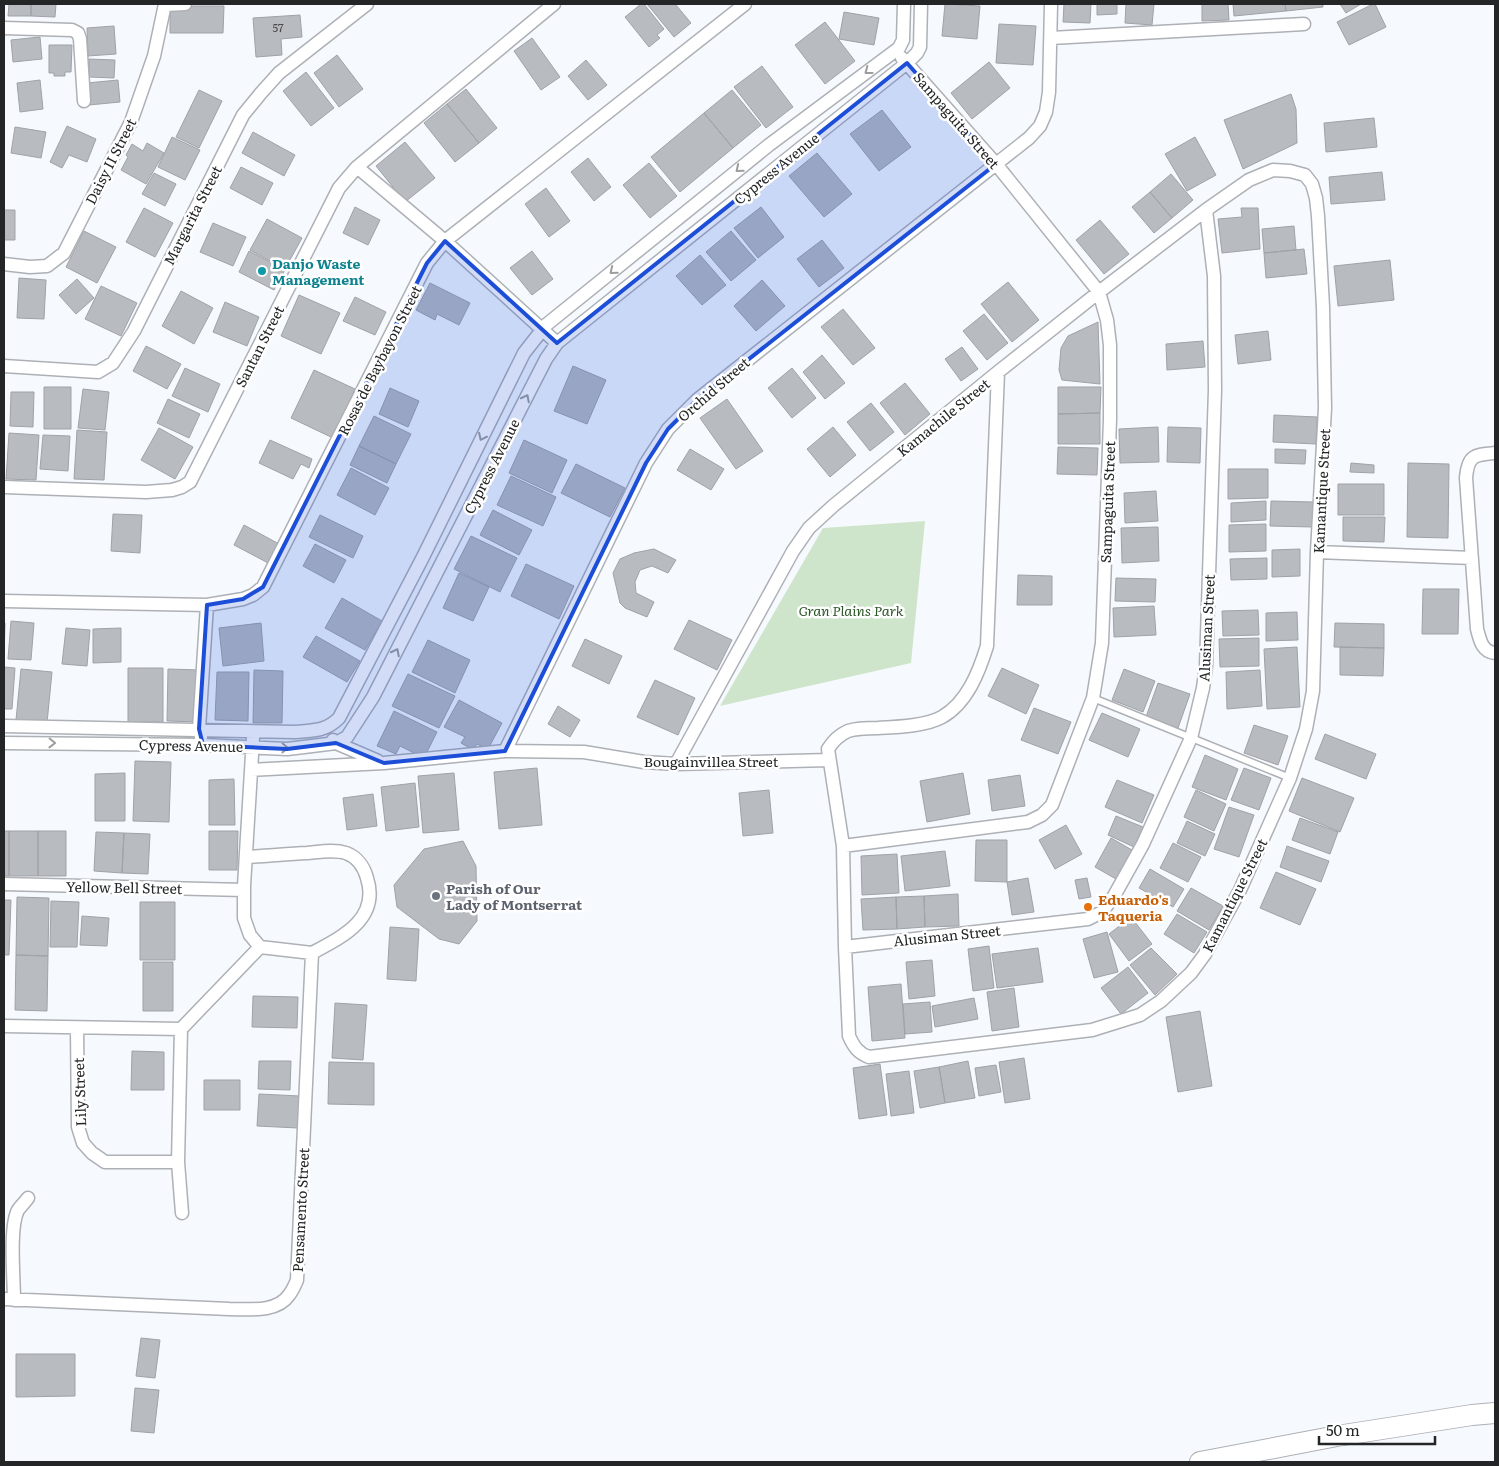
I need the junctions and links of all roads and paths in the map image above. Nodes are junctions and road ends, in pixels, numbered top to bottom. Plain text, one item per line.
1 (165, 4) edge
2 (185, 4) edge
3 (367, 4) edge
4 (554, 4) edge
5 (745, 4) edge
6 (904, 4) edge
7 (920, 4) edge
8 (1051, 4) edge
9 (1304, 24) dead end
10 (4, 28) edge
11 (1051, 38) junction
12 (895, 51) junction
13 (907, 63) junction
14 (84, 101) dead end
15 (996, 164) junction
16 (356, 167) junction
17 (1305, 175) joint
18 (1206, 210) junction
19 (445, 241) junction
20 (4, 264) edge
21 (1099, 292) junction
22 (543, 329) junction
23 (557, 343) junction
24 (4, 366) edge
25 (998, 372) junction
26 (1495, 453) edge
27 (4, 486) edge
28 (1318, 552) junction
29 (423, 557) junction
30 (1472, 558) junction
31 (441, 565) junction
32 (4, 601) edge
33 (207, 605) junction
34 (1495, 653) edge
35 (1093, 698) junction
36 (4, 726) edge
37 (199, 729) junction
38 (322, 730) junction
39 (253, 731) junction
40 (1191, 738) junction
41 (4, 743) edge
42 (336, 743) junction
43 (203, 745) junction
44 (254, 746) junction
45 (505, 751) junction
46 (829, 760) junction
47 (384, 763) junction
48 (676, 764) junction
49 (252, 770) junction
50 (1290, 778) junction
51 (843, 846) junction
52 (246, 857) junction
53 (4, 884) edge
54 (244, 890) junction
55 (260, 947) junction
56 (845, 947) junction
57 (312, 954) junction
58 (4, 1026) edge
59 (77, 1028) junction
60 (181, 1029) junction
61 (178, 1162) junction
62 (28, 1198) dead end
63 (182, 1213) dead end
64 (9, 1300) edge
65 (1495, 1413) edge
66 (1200, 1462) edge

1 - 2 street
1 - 20 street, Daisy II Street
3 - 24 street, Margarita Street
4 - 16 street, Santan Street
5 - 19 street, Rosas de Baybayon Street
6 - 12 street
7 - 13 street, Cypress Avenue
8 - 11 street, Orchid Street
9 - 11 street
10 - 14 street
11 - 15 street, Orchid Street
12 - 13 street, Sampaguita Street
12 -> 22 street, Cypress Avenue
13 - 15 street, Sampaguita Street
13 - 23 street, Cypress Avenue
15 - 21 street, Sampaguita Street
15 - 45 street, Orchid Street
16 - 19 street
16 - 27 street, Santan Street
17 - 18 street, Kamachile Street
17 - 28 street, Kamantique Street
18 - 21 street, Kamachile Street
18 - 40 street, Alusiman Street
19 - 22 street
19 - 33 street, Rosas de Baybayon Street
21 - 25 street, Kamachile Street
21 - 35 street, Sampaguita Street
22 - 23 street
22 -> 29 street, Cypress Avenue
31 -> 23 street, Cypress Avenue
25 - 46 street
25 - 48 street, Kamachile Street
26 - 30 street
28 - 30 street
28 - 50 street, Kamantique Street
29 - 31 street
29 - 38 street, Cypress Avenue
30 - 34 street
42 -> 31 street, Cypress Avenue
32 - 33 street, Rosas de Baybayon Street
33 - 37 street
35 - 40 lane
35 - 51 street, Sampaguita Street
36 - 37 street, Cypress Avenue
37 - 39 street, Cypress Avenue
37 - 43 street
38 - 39 street, Cypress Avenue
38 - 42 street
39 - 44 street
40 - 50 lane
40 - 56 street, Alusiman Street
41 -> 43 street, Cypress Avenue
44 -> 42 street, Cypress Avenue
42 - 47 street, Bougainvillea Street
43 - 44 street, Cypress Avenue
44 - 49 street
45 - 47 street, Bougainvillea Street
45 - 48 street, Bougainvillea Street
46 - 48 street, Bougainvillea Street
46 - 51 street, Kamantique Street
47 - 49 street, Bougainvillea Street
49 - 52 street
50 - 56 street, Kamantique Street
51 - 56 street, Kamantique Street
52 - 54 street
52 - 57 street
53 - 54 street, Yellow Bell Street
54 - 55 street
55 - 57 street
55 - 60 street
57 - 64 street, Pensamento Street
58 - 59 street
59 - 60 street
59 - 61 street, Lily Street
60 - 61 street
61 - 63 street
62 - 64 street
65 - 66 main road

